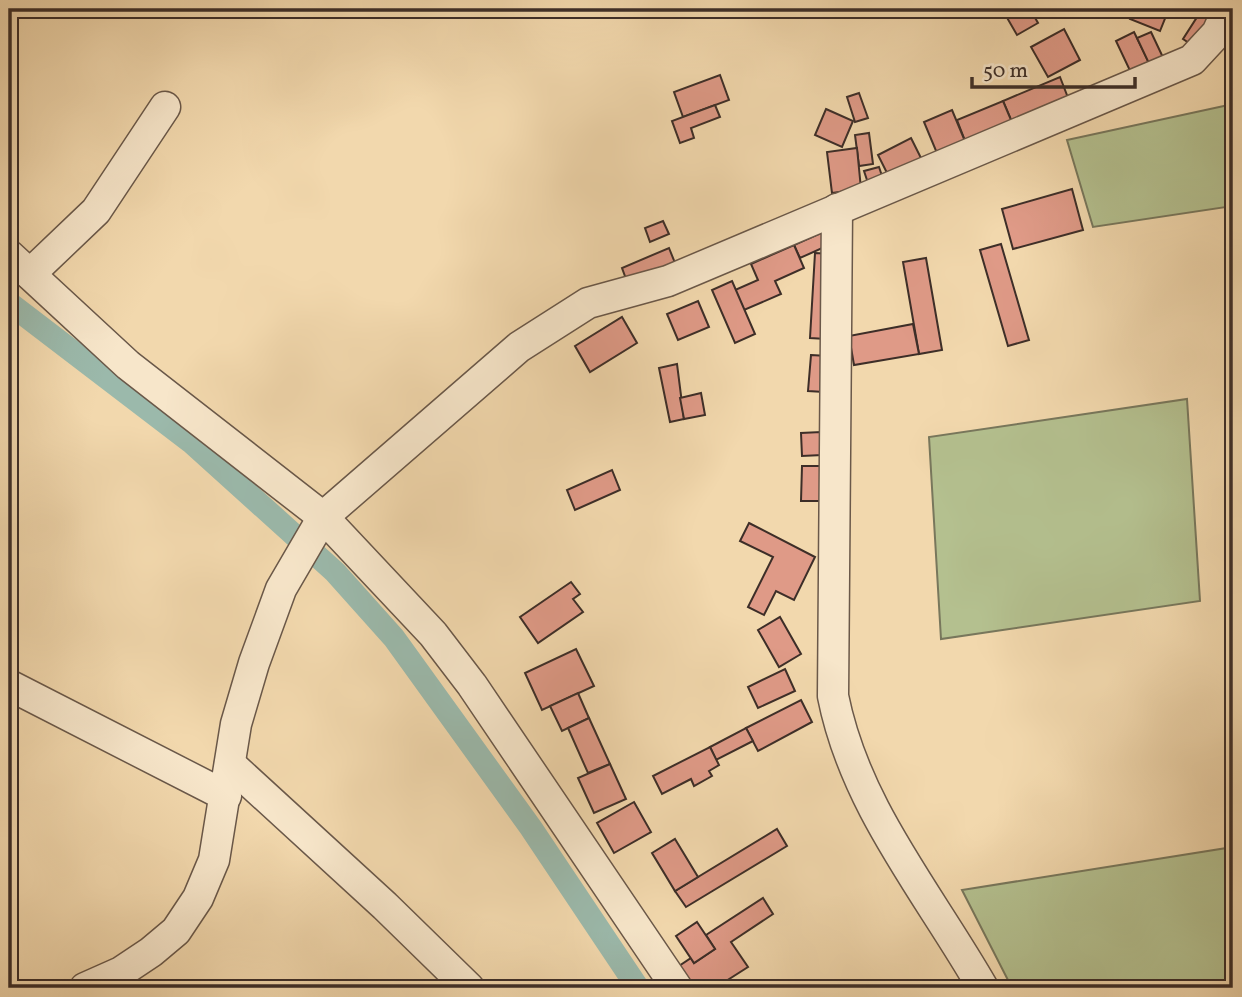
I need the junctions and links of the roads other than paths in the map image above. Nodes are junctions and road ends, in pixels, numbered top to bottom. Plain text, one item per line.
1 (1228, 9) edge
2 (165, 107) dead end
3 (837, 209) junction
4 (19, 265) edge
5 (319, 523) junction
6 (9, 685) edge
7 (230, 764) junction
8 (226, 796) junction
9 (85, 988) edge
10 (469, 988) edge
11 (677, 988) edge
12 (983, 988) edge

1 - 3 street
2 - 4 street
3 - 5 street
3 - 12 street
4 - 5 street
5 - 7 street
5 - 11 street
6 - 8 street
7 - 8 street
7 - 10 street
8 - 9 street

